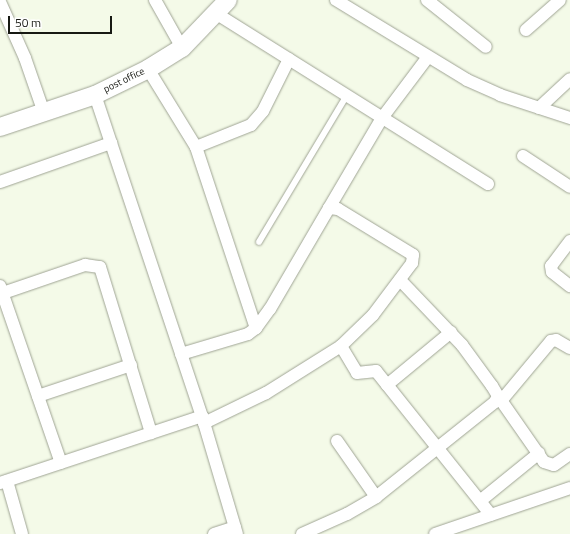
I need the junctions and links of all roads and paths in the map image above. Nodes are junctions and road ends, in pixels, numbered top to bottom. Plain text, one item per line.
1 (155, 0) edge
2 (228, 0) edge
3 (336, 0) edge
4 (427, 0) edge
5 (0, 2) edge
6 (553, 2) edge
7 (217, 14) junction
8 (526, 30) dead end
9 (486, 47) dead end
10 (182, 48) junction
11 (426, 58) junction
12 (289, 59) junction
13 (148, 69) junction
14 (570, 79) edge
15 (95, 95) junction
16 (347, 95) junction
17 (539, 108) junction
18 (44, 113) junction
19 (382, 118) junction
20 (570, 118) edge
21 (0, 127) edge
22 (111, 143) junction
23 (196, 147) junction
24 (523, 156) dead end
25 (0, 182) edge
26 (488, 184) dead end
27 (570, 187) edge
28 (329, 208) junction
29 (570, 241) edge
30 (259, 242) dead end
31 (400, 280) junction
32 (570, 286) edge
33 (1, 289) edge
34 (256, 328) junction
35 (451, 332) junction
36 (341, 346) junction
37 (570, 348) edge
38 (181, 354) junction
39 (131, 365) junction
40 (387, 385) junction
41 (38, 396) junction
42 (499, 399) junction
43 (203, 420) junction
44 (151, 433) junction
45 (337, 441) dead end
46 (437, 446) junction
47 (538, 453) junction
48 (570, 454) edge
49 (61, 463) junction
50 (4, 482) edge
51 (570, 488) edge
52 (376, 497) junction
53 (480, 501) junction
54 (491, 515) junction
55 (236, 530) edge
56 (22, 534) edge
57 (214, 534) edge
58 (302, 534) edge
59 (435, 534) edge

1 - 10 street
2 - 7 street, post office
3 - 11 street
4 - 9 street
5 - 18 street
6 - 8 street
7 - 10 street, post office
7 - 12 street
10 - 13 street, post office
11 - 17 street
11 - 19 street
12 - 16 street
12 - 23 street
13 - 15 street, post office
13 - 23 street
14 - 17 street
15 - 18 street, post office
15 - 22 street
16 - 19 street
16 - 30 lane
17 - 20 street
18 - 21 street, post office
19 - 26 street
19 - 28 street
22 - 25 street
22 - 38 street
23 - 34 street
24 - 27 street
28 - 31 street
28 - 34 street
29 - 32 street
31 - 35 street
31 - 36 street
33 - 39 street
33 - 41 street
34 - 38 street
35 - 40 street
35 - 42 street
36 - 40 street
36 - 43 street
37 - 42 street
38 - 43 street
39 - 41 street
39 - 44 street
40 - 46 street
41 - 49 street
42 - 46 street
42 - 47 street
43 - 44 street
43 - 55 street
44 - 49 street
45 - 52 street
46 - 52 street
46 - 53 street
47 - 48 street
47 - 53 street
49 - 50 street
50 - 56 street
51 - 54 street
52 - 58 street
53 - 54 street
54 - 59 street
55 - 57 street

